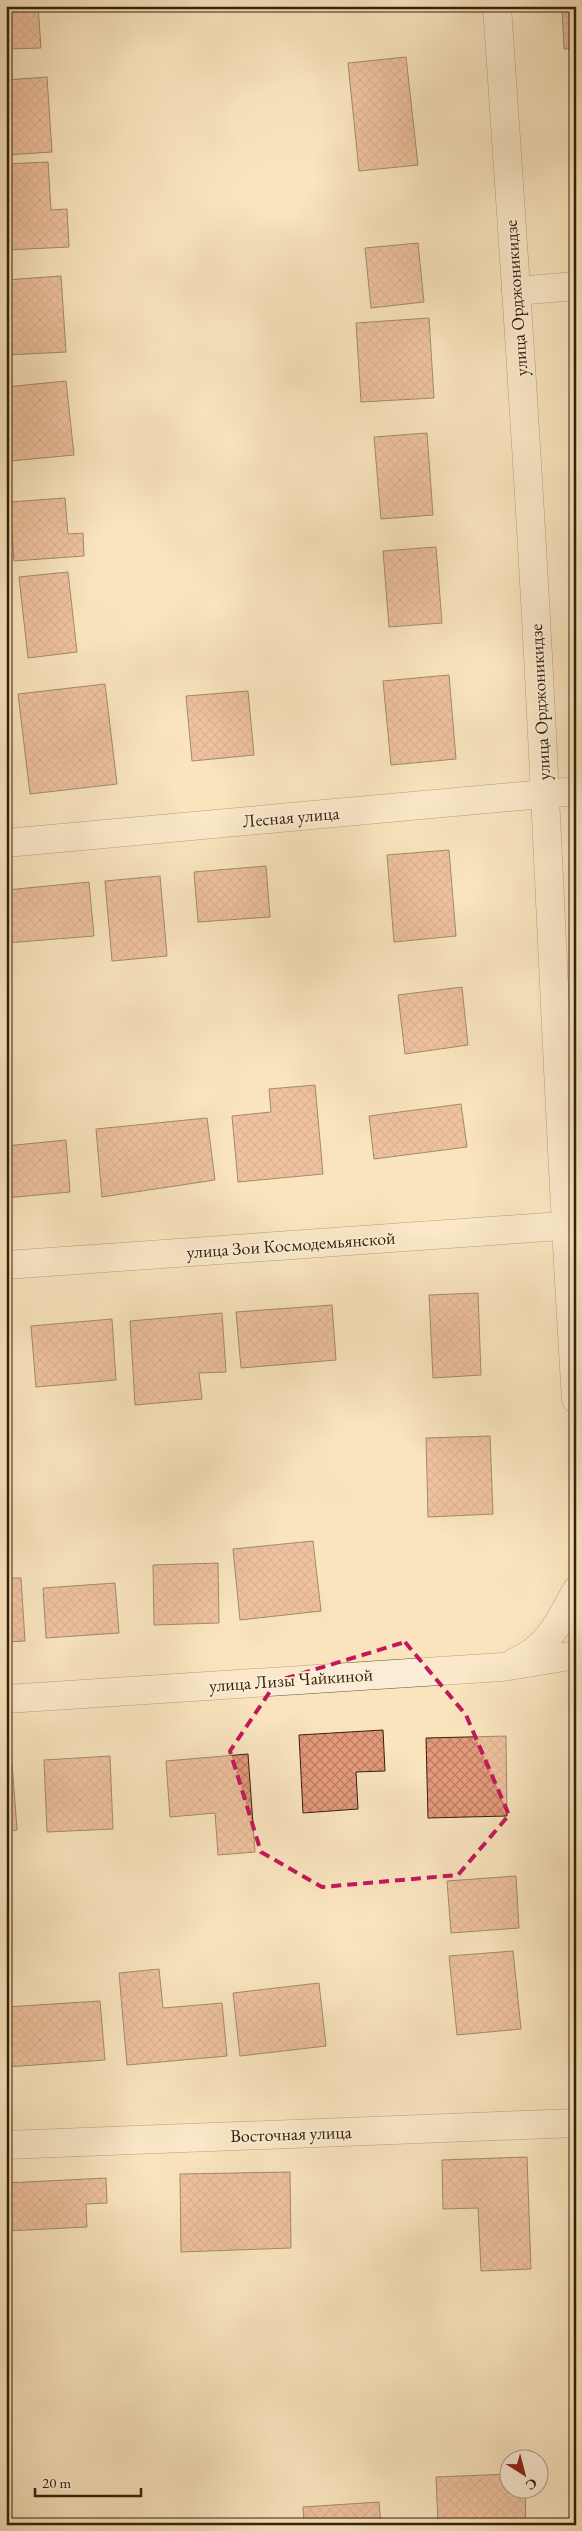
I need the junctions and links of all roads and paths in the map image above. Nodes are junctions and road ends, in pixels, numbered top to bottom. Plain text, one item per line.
1 (497, 6) edge
2 (576, 286) edge
3 (516, 291) junction
4 (576, 791) edge
5 (545, 794) junction
6 (6, 843) edge
7 (570, 1225) edge
8 (6, 1265) edge
9 (576, 1399) edge
10 (576, 1591) edge
11 (576, 1654) edge
12 (502, 1667) junction
13 (6, 1699) edge
14 (576, 2123) edge
15 (6, 2144) edge

1 - 3 street, улица Орджоникидзе
2 - 3 street
3 - 5 street, улица Орджоникидзе
4 - 5 street, Лесная улица
5 - 6 street, Лесная улица
5 - 7 street, улица Орджоникидзе
7 - 8 street, улица Зои Космодемьянской
7 - 9 street, улица Орджоникидзе
10 - 12 street
11 - 12 street, улица Лизы Чайкиной
12 - 13 street, улица Лизы Чайкиной
14 - 15 street, Восточная улица

